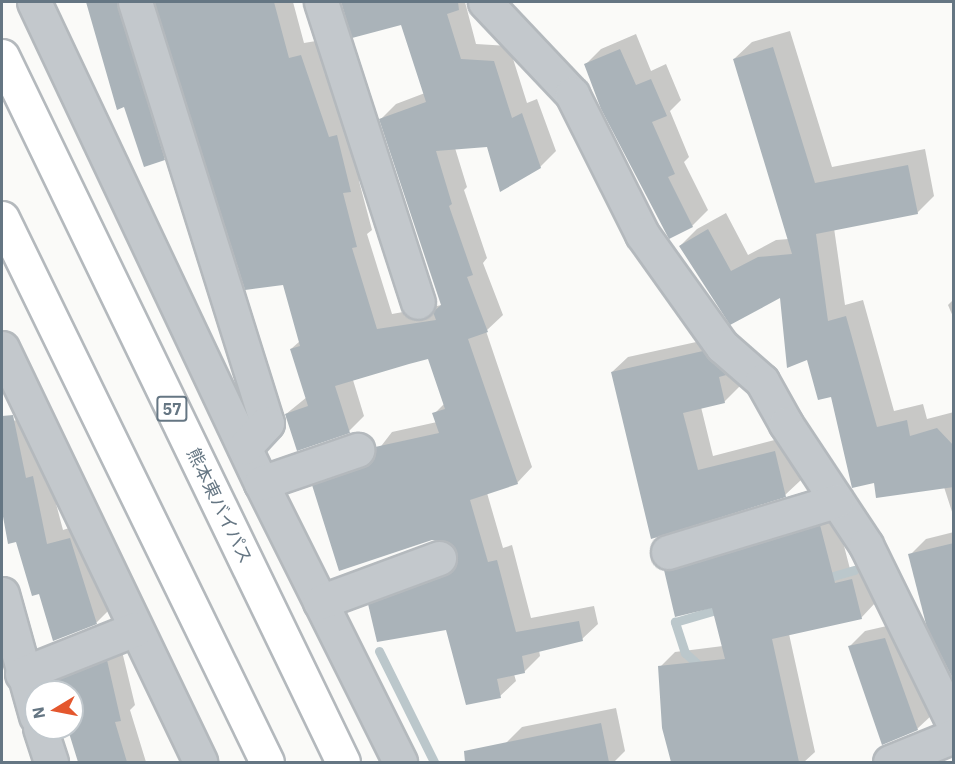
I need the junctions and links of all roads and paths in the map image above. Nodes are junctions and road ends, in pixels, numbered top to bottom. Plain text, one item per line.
1 (34, 2) edge
2 (135, 2) edge
3 (321, 2) edge
4 (485, 2) edge
5 (2, 56) edge
6 (2, 218) edge
7 (418, 302) dead end
8 (2, 348) edge
9 (245, 447) junction
10 (357, 450) dead end
11 (261, 483) junction
12 (836, 501) junction
13 (668, 552) dead end
14 (439, 558) dead end
15 (2, 594) edge
16 (320, 602) junction
17 (135, 629) junction
18 (22, 674) junction
19 (24, 680) edge
20 (954, 725) edge
21 (954, 736) edge
22 (44, 740) edge
23 (51, 762) edge
24 (200, 762) edge
25 (267, 762) edge
26 (343, 762) edge
27 (400, 762) edge
28 (890, 762) edge

1 - 9 street
2 - 9 street
3 - 7 street
4 - 12 street
5 - 26 highway, 熊本東バイパス / 57
6 - 25 highway
8 - 17 street
9 - 11 street
10 - 11 street
11 - 16 street
12 - 13 street
12 - 20 street
14 - 16 street
15 - 18 street
16 - 27 street
17 - 18 street
17 - 24 street
18 - 19 street
21 - 28 street
22 - 23 street

